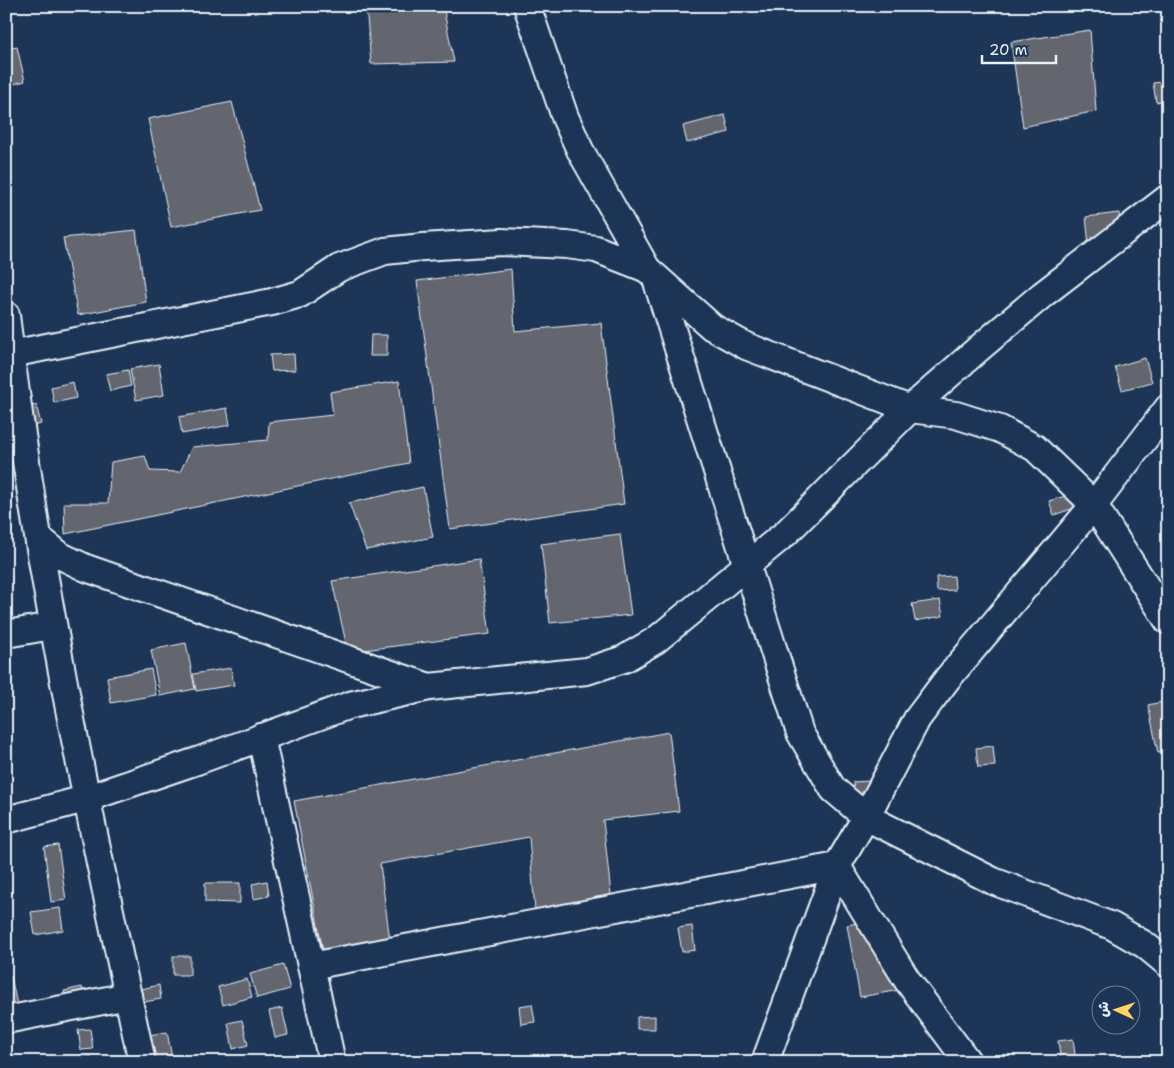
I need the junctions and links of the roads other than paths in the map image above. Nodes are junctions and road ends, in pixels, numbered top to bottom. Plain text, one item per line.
1 (527, 6) edge
2 (1168, 198) edge
3 (652, 274) junction
4 (6, 316) edge
5 (9, 354) edge
6 (1168, 408) edge
7 (910, 409) junction
8 (1094, 505) junction
9 (39, 538) junction
10 (746, 565) junction
11 (1168, 621) edge
12 (52, 626) junction
13 (6, 634) edge
14 (429, 688) junction
15 (261, 737) junction
16 (85, 799) junction
17 (866, 817) junction
18 (6, 820) edge
19 (837, 866) junction
20 (1168, 964) edge
21 (311, 966) junction
22 (128, 996) junction
23 (6, 1020) edge
24 (142, 1062) edge
25 (332, 1062) edge
26 (765, 1062) edge
27 (968, 1062) edge

1 - 3 street
2 - 7 street
3 - 5 street
3 - 7 street
3 - 10 street
4 - 5 street
5 - 9 street
6 - 8 street
7 - 8 street
7 - 10 street
8 - 11 street
8 - 17 street
9 - 12 street
9 - 14 street
10 - 14 street
10 - 17 street
12 - 13 street
12 - 16 street
14 - 15 street
15 - 16 street
15 - 21 street
16 - 18 street
16 - 22 street
17 - 19 street
17 - 20 street
19 - 21 street
19 - 26 street
19 - 27 street
21 - 25 street
22 - 23 street
22 - 24 street

